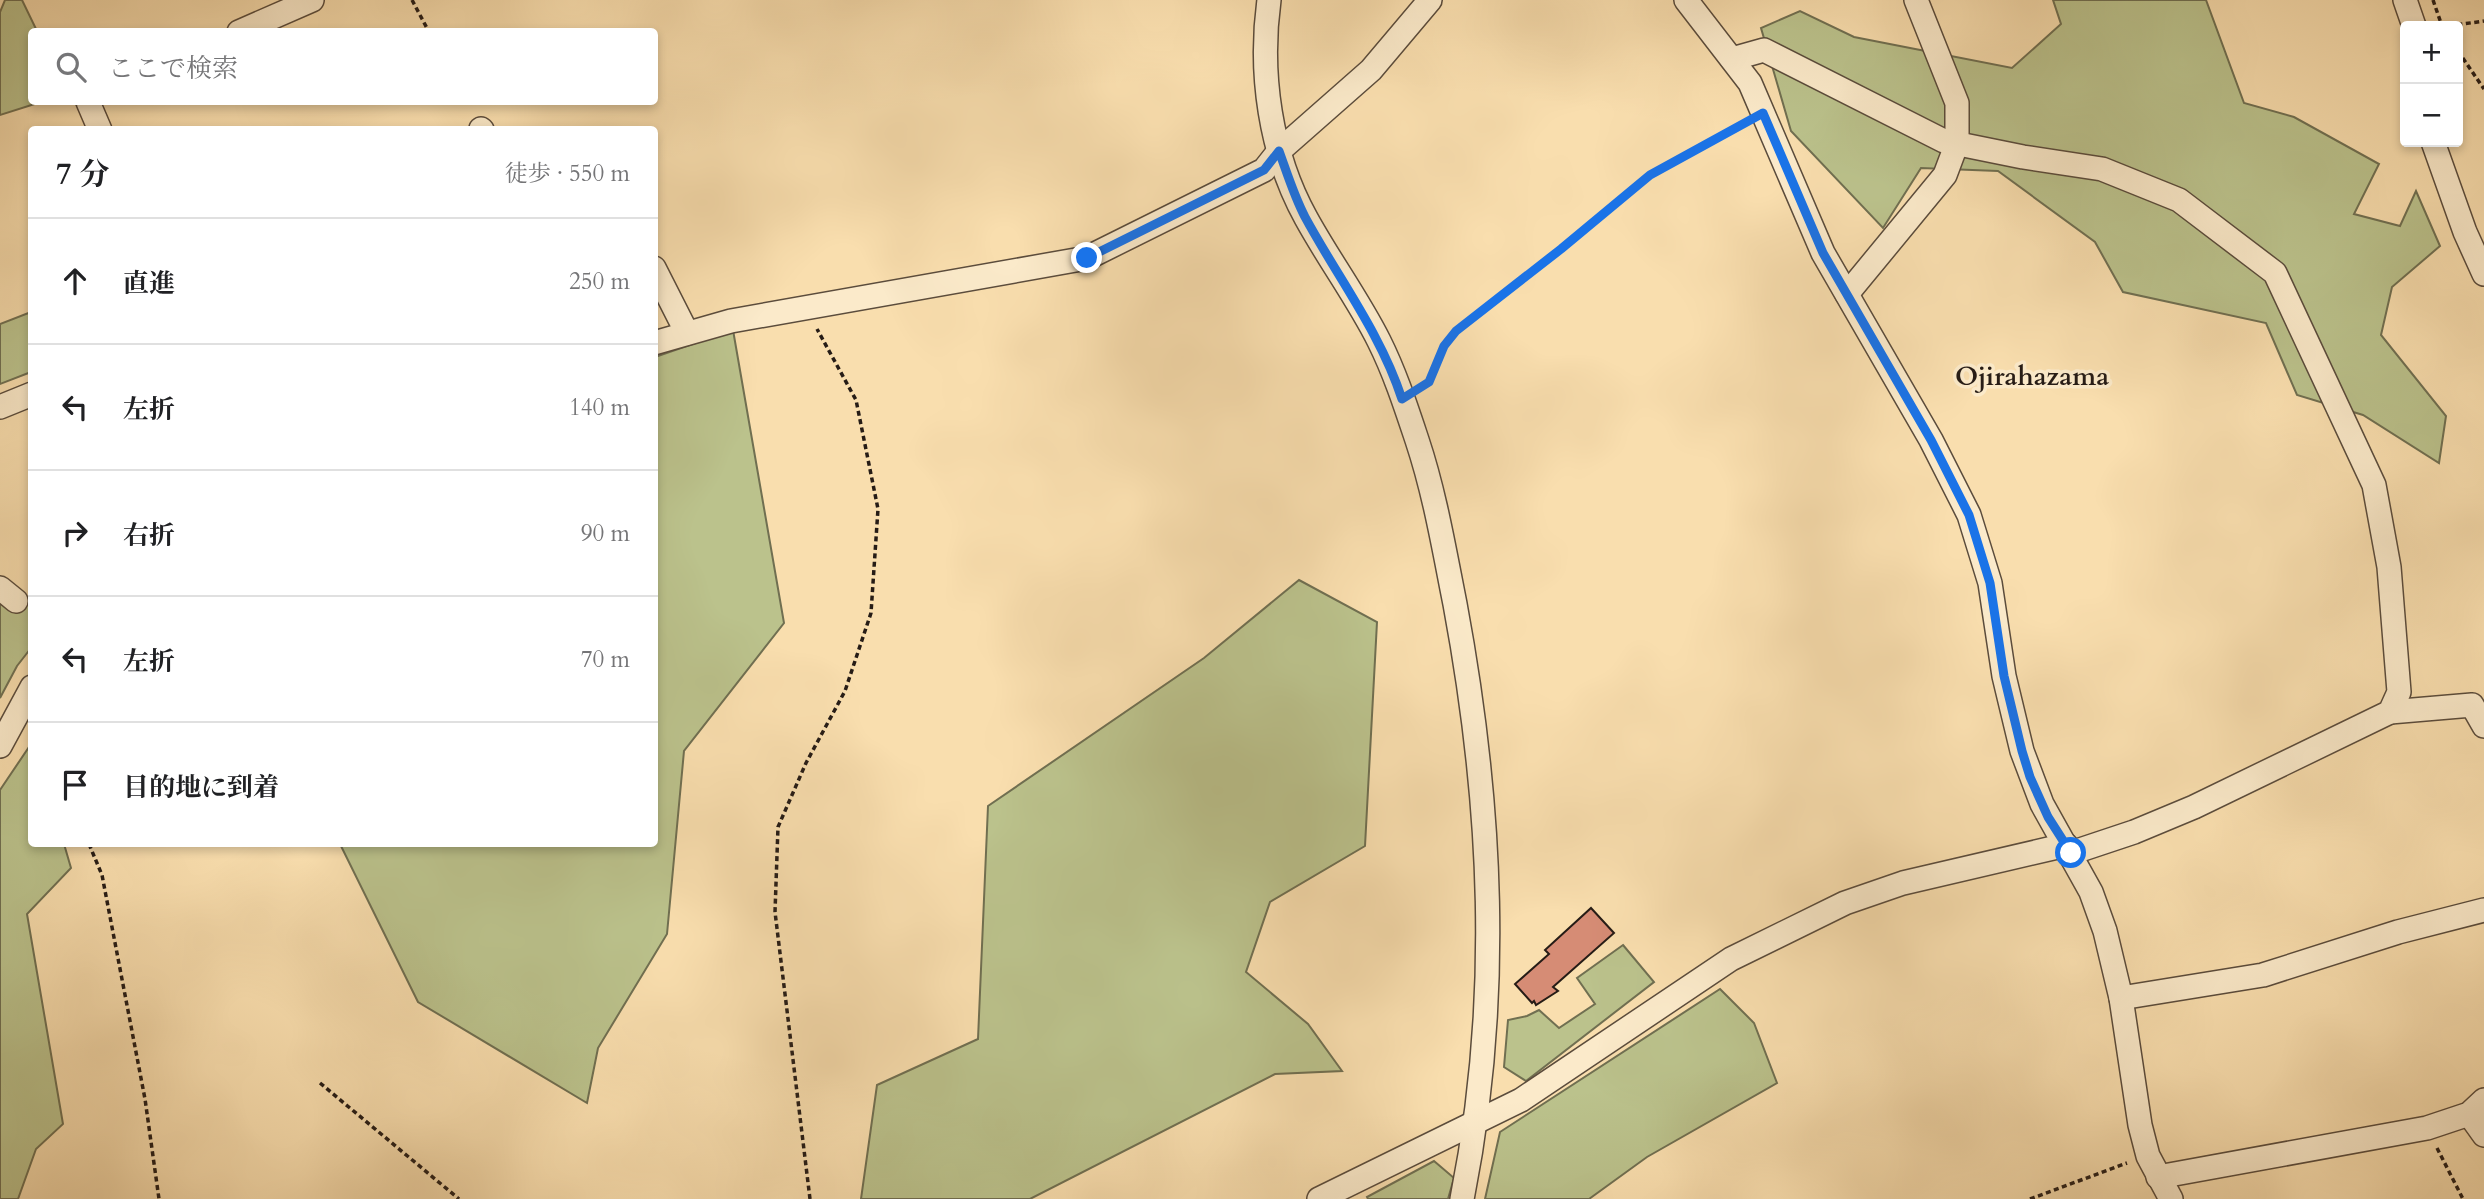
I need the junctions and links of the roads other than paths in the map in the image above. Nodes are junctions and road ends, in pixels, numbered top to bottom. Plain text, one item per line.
1 (312, 0) edge
2 (1269, 0) edge
3 (1430, 0) edge
4 (1686, 0) edge
5 (1916, 0) edge
6 (2405, 0) edge
7 (2412, 21) edge
8 (248, 28) edge
9 (1732, 59) junction
10 (89, 105) edge
11 (98, 126) edge
12 (1957, 144) junction
13 (2435, 147) edge
14 (1279, 151) junction
15 (2484, 274) edge
16 (658, 276) edge
17 (1847, 294) junction
18 (687, 333) junction
19 (658, 342) edge
20 (28, 396) edge
21 (0, 407) edge
22 (28, 694) edge
23 (2478, 701) edge
24 (2390, 712) junction
25 (2484, 726) edge
26 (0, 746) edge
27 (2068, 849) junction
28 (2484, 910) edge
29 (2121, 998) junction
30 (2476, 1107) edge
31 (1475, 1123) junction
32 (2484, 1135) edge
33 (2158, 1177) junction
34 (1319, 1199) edge
35 (1462, 1199) edge
36 (2171, 1199) edge

1 - 8 street
2 - 14 street
3 - 14 street
4 - 9 street
5 - 12 street
6 - 7 street
9 - 12 street
9 - 17 street
10 - 11 street
12 - 17 street
12 - 24 street
13 - 15 street
14 - 18 street
14 - 31 street
16 - 18 street
17 - 27 street
18 - 19 street
20 - 21 street
22 - 26 street
23 - 24 street
23 - 25 street
24 - 27 street
27 - 29 street
27 - 31 street
28 - 29 street
29 - 33 street
30 - 32 street
30 - 33 street
31 - 34 street
31 - 35 street
33 - 36 street

